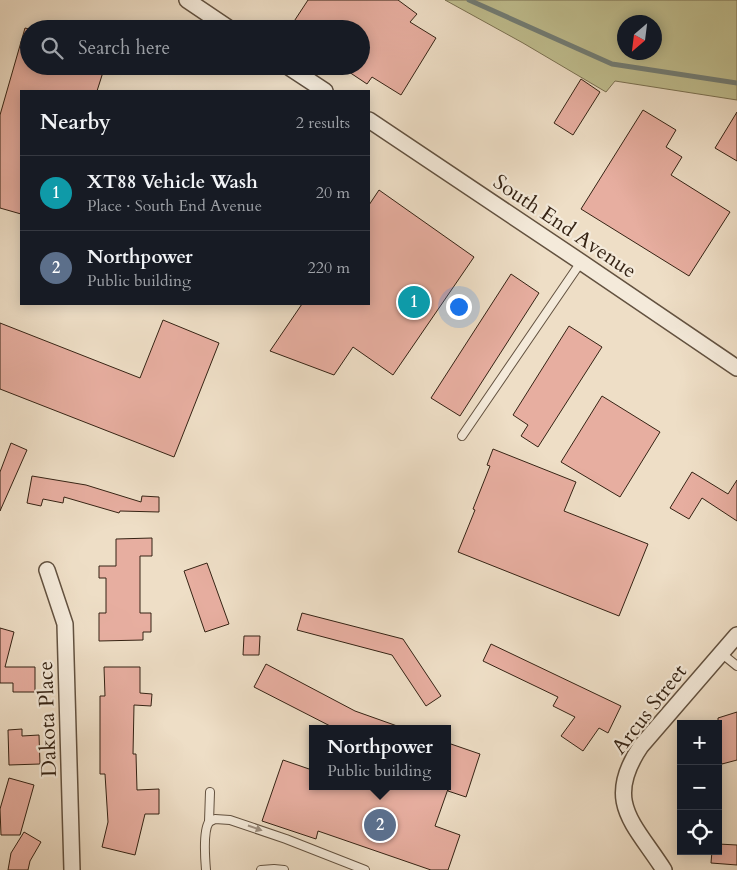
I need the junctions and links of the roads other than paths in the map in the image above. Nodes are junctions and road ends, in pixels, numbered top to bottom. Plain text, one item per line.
1 (186, 0) edge
2 (216, 20) edge
3 (301, 75) edge
4 (323, 90) edge
5 (370, 121) edge
6 (581, 262) junction
7 (737, 368) edge
8 (462, 436) dead end
9 (47, 570) dead end
10 (737, 635) edge
11 (721, 653) junction
12 (737, 666) edge
13 (210, 792) dead end
14 (209, 822) junction
15 (72, 870) edge
16 (206, 870) edge
17 (261, 870) edge
18 (284, 870) edge
19 (365, 870) edge
20 (664, 870) edge

1 - 2 street
3 - 4 street
5 - 6 street, South End Avenue
6 - 7 street, South End Avenue
6 - 8 lane
9 - 15 street, Dakota Place
10 - 11 street, Arcus Street
11 - 12 lane
11 - 20 street, Arcus Street
13 - 14 lane
14 - 16 lane
14 -> 19 lane
17 - 18 lane

